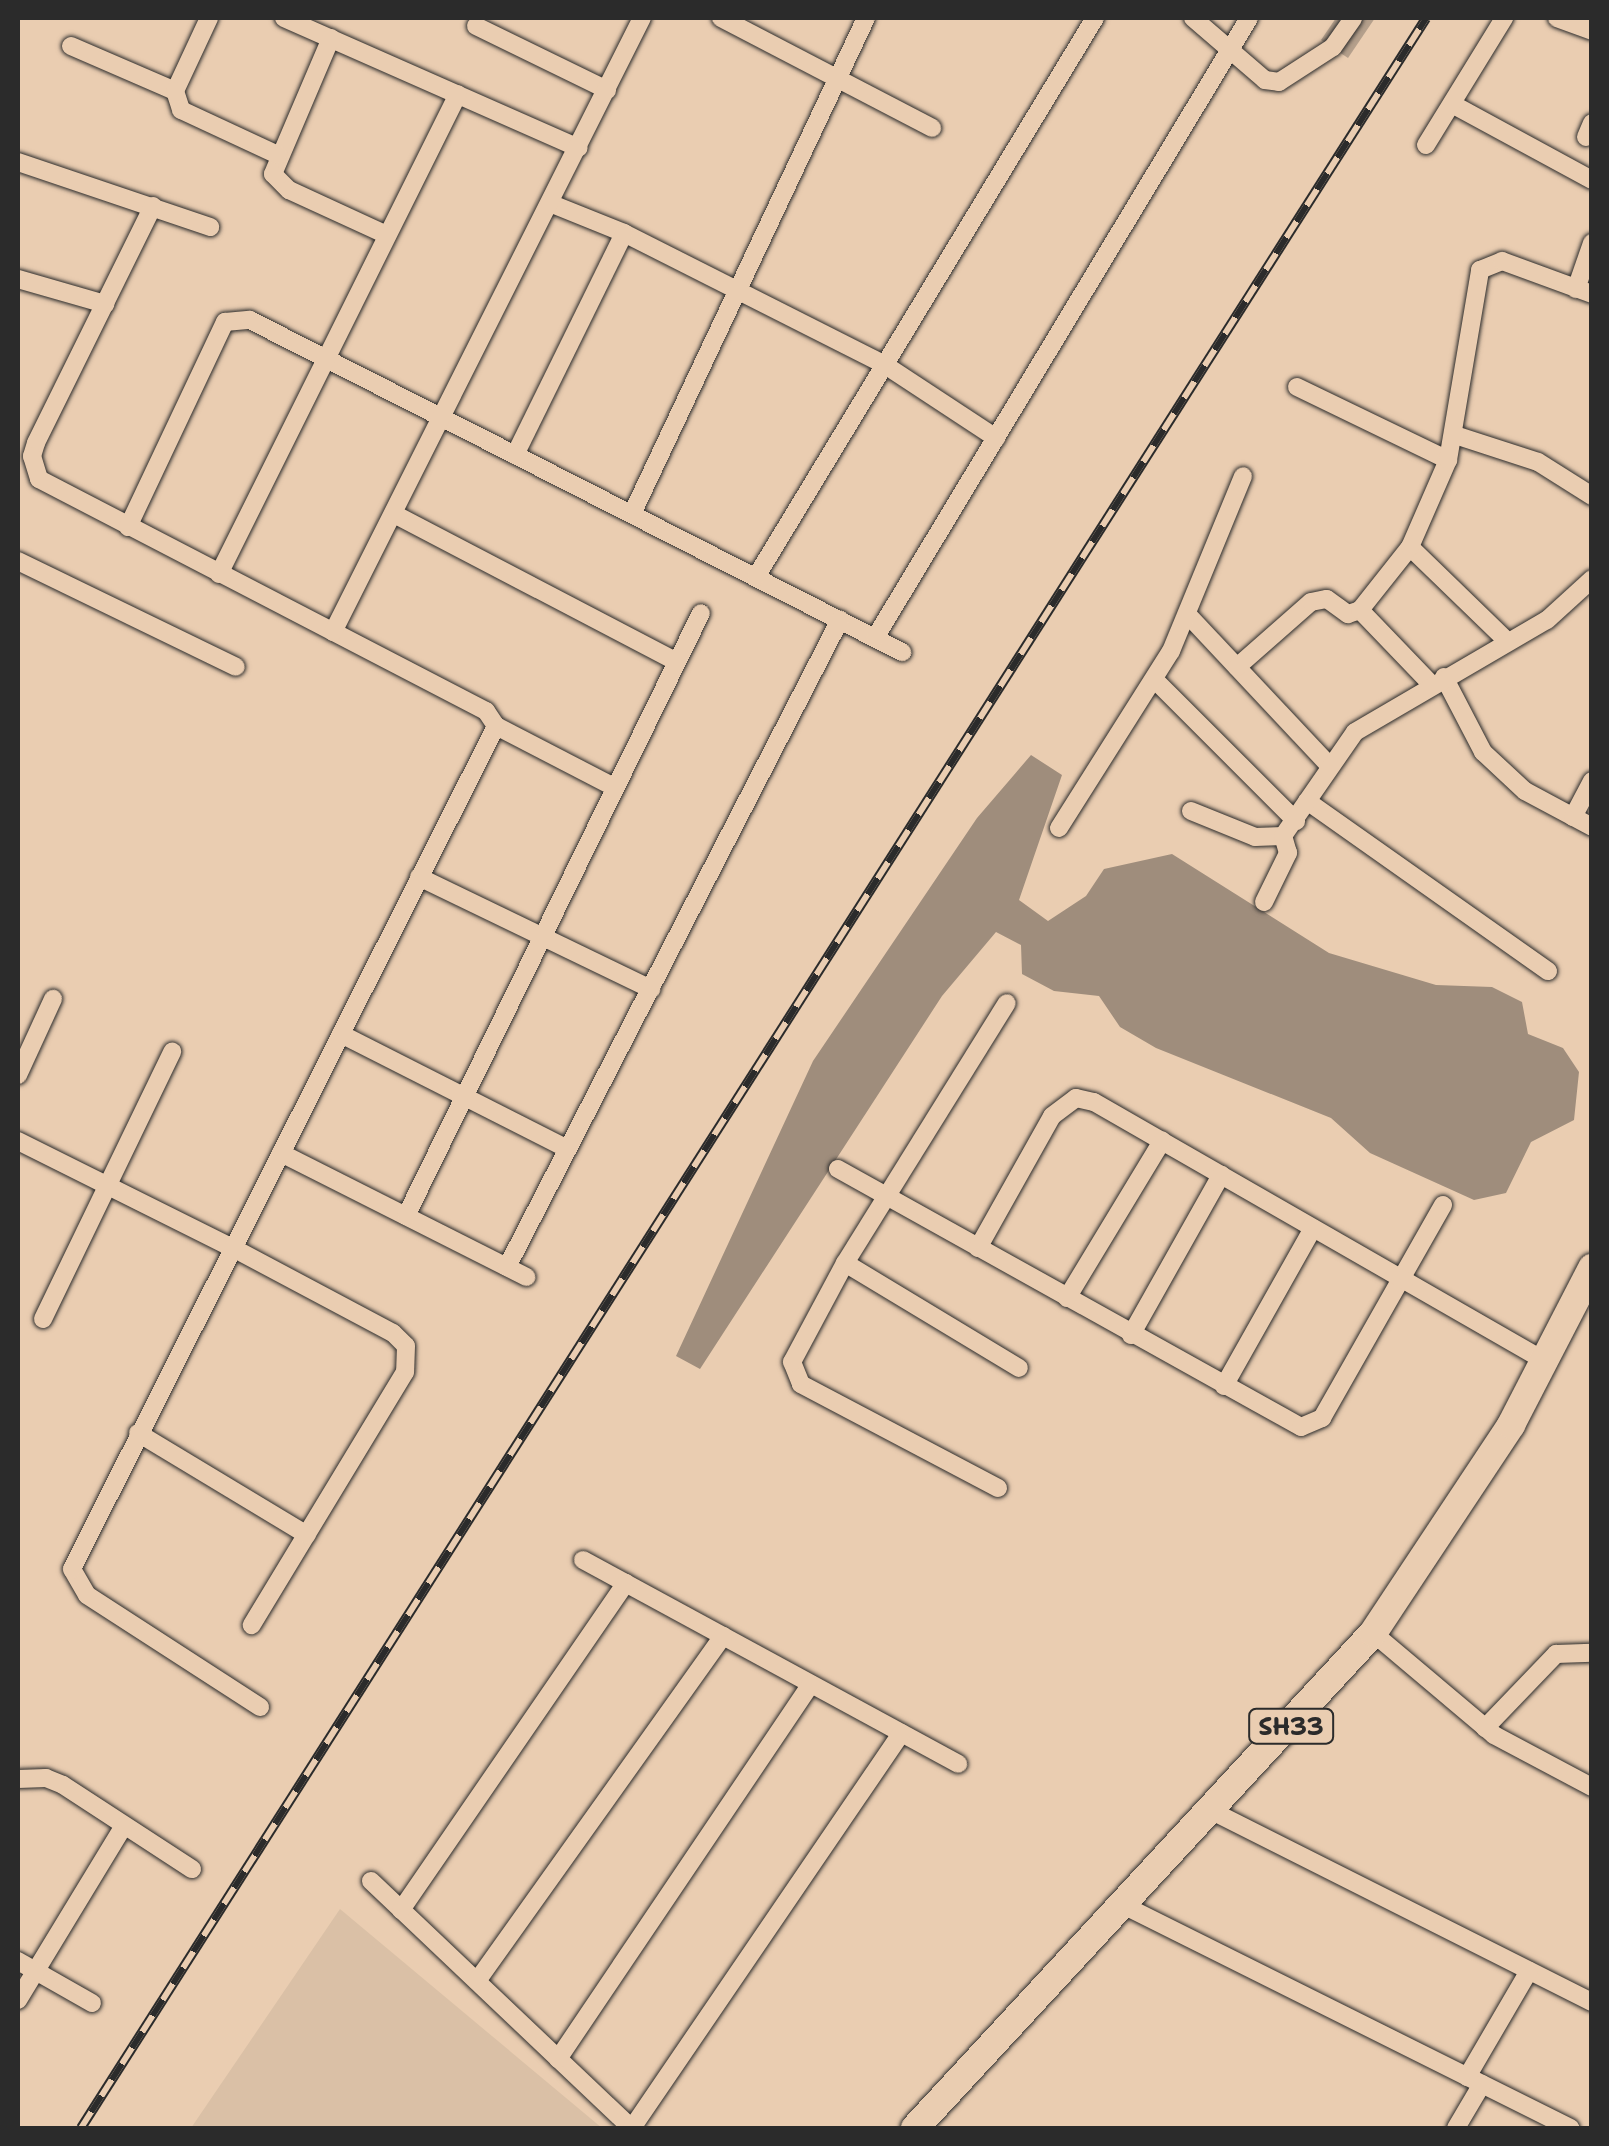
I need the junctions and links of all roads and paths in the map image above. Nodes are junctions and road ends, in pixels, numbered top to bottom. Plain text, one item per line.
1 (208, 18) edge
2 (284, 18) edge
3 (642, 18) edge
4 (721, 18) edge
5 (866, 18) edge
6 (1095, 18) edge
7 (1193, 18) edge
8 (1250, 18) edge
9 (1353, 18) edge
10 (1504, 18) edge
11 (1557, 18) edge
12 (476, 26) dead end
13 (1592, 31) edge
14 (330, 38) junction
15 (72, 46) dead end
16 (1230, 49) junction
17 (837, 78) junction
18 (607, 90) junction
19 (174, 91) junction
20 (458, 94) junction
21 (1452, 104) junction
22 (932, 128) dead end
23 (1426, 146) dead end
24 (579, 148) junction
25 (278, 155) junction
26 (18, 162) edge
27 (1592, 180) edge
28 (552, 204) junction
29 (153, 206) junction
30 (210, 227) dead end
31 (624, 233) junction
32 (387, 234) junction
33 (1592, 243) edge
34 (18, 279) edge
35 (737, 290) junction
36 (1584, 291) edge
37 (105, 304) junction
38 (324, 358) junction
39 (885, 366) junction
40 (1297, 386) dead end
41 (443, 418) junction
42 (1455, 436) junction
43 (996, 438) junction
44 (515, 454) junction
45 (1448, 460) junction
46 (1243, 476) dead end
47 (1592, 496) edge
48 (394, 514) junction
49 (632, 514) junction
50 (128, 527) junction
51 (1410, 547) junction
52 (18, 561) edge
53 (218, 574) junction
54 (756, 577) junction
55 (1592, 578) edge
56 (1360, 610) junction
57 (700, 613) dead end
58 (1186, 614) junction
59 (840, 620) junction
60 (333, 632) junction
61 (875, 638) junction
62 (1508, 642) junction
63 (902, 652) dead end
64 (677, 662) junction
65 (236, 667) dead end
66 (1237, 668) junction
67 (1154, 679) junction
68 (1437, 680) junction
69 (496, 726) junction
70 (1328, 764) junction
71 (1592, 781) edge
72 (614, 787) junction
73 (1307, 802) junction
74 (1192, 811) dead end
75 (1573, 817) junction
76 (1296, 821) junction
77 (1592, 827) edge
78 (1059, 828) dead end
79 (1283, 836) junction
80 (419, 876) junction
81 (1264, 902) dead end
82 (542, 936) junction
83 (1548, 972) dead end
84 (651, 989) junction
85 (53, 999) dead end
86 (1007, 1003) dead end
87 (340, 1034) junction
88 (172, 1052) dead end
89 (18, 1075) edge
90 (464, 1096) junction
91 (18, 1141) edge
92 (1162, 1141) junction
93 (568, 1149) junction
94 (281, 1153) junction
95 (838, 1169) dead end
96 (1220, 1175) junction
97 (107, 1186) junction
98 (886, 1195) junction
99 (1443, 1205) dead end
100 (406, 1216) junction
101 (1313, 1228) junction
102 (234, 1248) junction
103 (978, 1248) junction
104 (845, 1262) junction
105 (507, 1267) junction
106 (1592, 1268) edge
107 (526, 1277) dead end
108 (1402, 1279) junction
109 (1067, 1298) junction
110 (42, 1319) dead end
111 (1132, 1334) junction
112 (1545, 1361) junction
113 (1019, 1368) dead end
114 (1224, 1386) junction
115 (138, 1432) junction
116 (998, 1488) dead end
117 (306, 1535) junction
118 (583, 1560) dead end
119 (626, 1583) junction
120 (252, 1625) dead end
121 (1373, 1633) junction
122 (723, 1636) junction
123 (1592, 1653) edge
124 (811, 1684) junction
125 (260, 1707) dead end
126 (1486, 1728) junction
127 (901, 1733) junction
128 (958, 1764) dead end
129 (18, 1779) edge
130 (1592, 1787) edge
131 (1212, 1811) junction
132 (124, 1826) junction
133 (192, 1869) dead end
134 (372, 1882) dead end
135 (1124, 1905) junction
136 (401, 1910) junction
137 (18, 1961) edge
138 (1529, 1970) junction
139 (36, 1971) junction
140 (477, 1982) junction
141 (18, 2000) edge
142 (1592, 2002) edge
143 (92, 2003) dead end
144 (558, 2058) junction
145 (1474, 2080) junction
146 (1548, 2124) edge
147 (632, 2128) edge
148 (915, 2128) edge
149 (1456, 2128) edge
150 (1570, 2128) edge

1 - 19 street
2 - 14 street
3 - 18 street
4 - 17 street
5 - 17 street
6 - 39 street
7 - 16 street
8 - 16 street
9 - 16 street
10 - 21 street
11 - 13 street
12 - 18 street
14 - 20 street
14 - 25 street
15 - 19 street
16 - 43 street
17 - 22 street
17 - 35 street
18 - 24 street
19 - 25 street
20 - 24 street
20 - 32 street
21 - 23 street
21 - 27 street
24 - 28 street
25 - 32 street
26 - 29 street
28 - 31 street
28 - 41 street
29 - 30 street
29 - 37 street
31 - 35 street
31 - 44 street
32 - 38 street
33 - 36 street
34 - 37 street
35 - 39 street
35 - 49 street
36 - 42 street
37 - 50 street
38 - 41 street
38 - 50 street
38 - 53 street
39 - 43 street
39 - 54 street
40 - 45 street
41 - 44 street
41 - 48 street
42 - 45 street
42 - 47 street
43 - 61 street
44 - 49 street
45 - 51 street
46 - 58 street
48 - 60 street
48 - 64 street
49 - 54 street
50 - 53 street
51 - 56 street
51 - 62 street
52 - 65 street
53 - 60 street
54 - 59 street
55 - 62 street
56 - 66 street
56 - 68 street
57 - 64 street
58 - 66 street
58 - 67 street
59 - 61 street
59 - 84 street
60 - 69 street
61 - 63 street
62 - 68 street
64 - 72 street
66 - 70 street
67 - 76 street
67 - 78 street
68 - 70 street
68 - 75 street
69 - 72 street
69 - 80 street
70 - 73 street
71 - 75 street
72 - 82 street
73 - 76 street
73 - 83 street
74 - 79 street
75 - 77 street
76 - 79 street
79 - 81 street
80 - 82 street
80 - 87 street
82 - 84 street
82 - 90 street
84 - 93 street
85 - 89 street
86 - 98 street
87 - 90 street
87 - 94 street
88 - 97 street
90 - 93 street
90 - 100 street
91 - 97 street
92 - 96 street
92 - 103 street
92 - 109 street
93 - 105 street
94 - 100 street
94 - 102 street
95 - 98 street
96 - 101 street
96 - 111 street
97 - 102 street
97 - 110 street
98 - 103 street
98 - 104 street
99 - 108 street
100 - 105 street
101 - 108 street
101 - 114 street
102 - 115 street
102 - 117 street
103 - 109 street
104 - 113 street
104 - 116 street
105 - 107 street
106 - 112 main road, SH33
108 - 112 street
108 - 114 street
109 - 111 street
111 - 114 street
112 - 121 main road, SH33
115 - 117 street
115 - 125 street
117 - 120 street
118 - 119 street
119 - 122 street
119 - 136 street
121 - 126 street
121 - 131 main road, SH33
122 - 124 street
122 - 140 street
123 - 126 street
124 - 127 street
124 - 144 street
126 - 130 street
127 - 128 street
127 - 147 street
129 - 132 street
131 - 135 main road, SH33
131 - 138 street
132 - 133 street
132 - 139 street
134 - 136 street
135 - 145 street
135 - 148 main road, SH33
136 - 140 street
137 - 139 street
138 - 142 street
138 - 145 street
139 - 141 street
139 - 143 street
140 - 144 street
144 - 147 street
145 - 146 street
145 - 149 street
146 - 150 street

